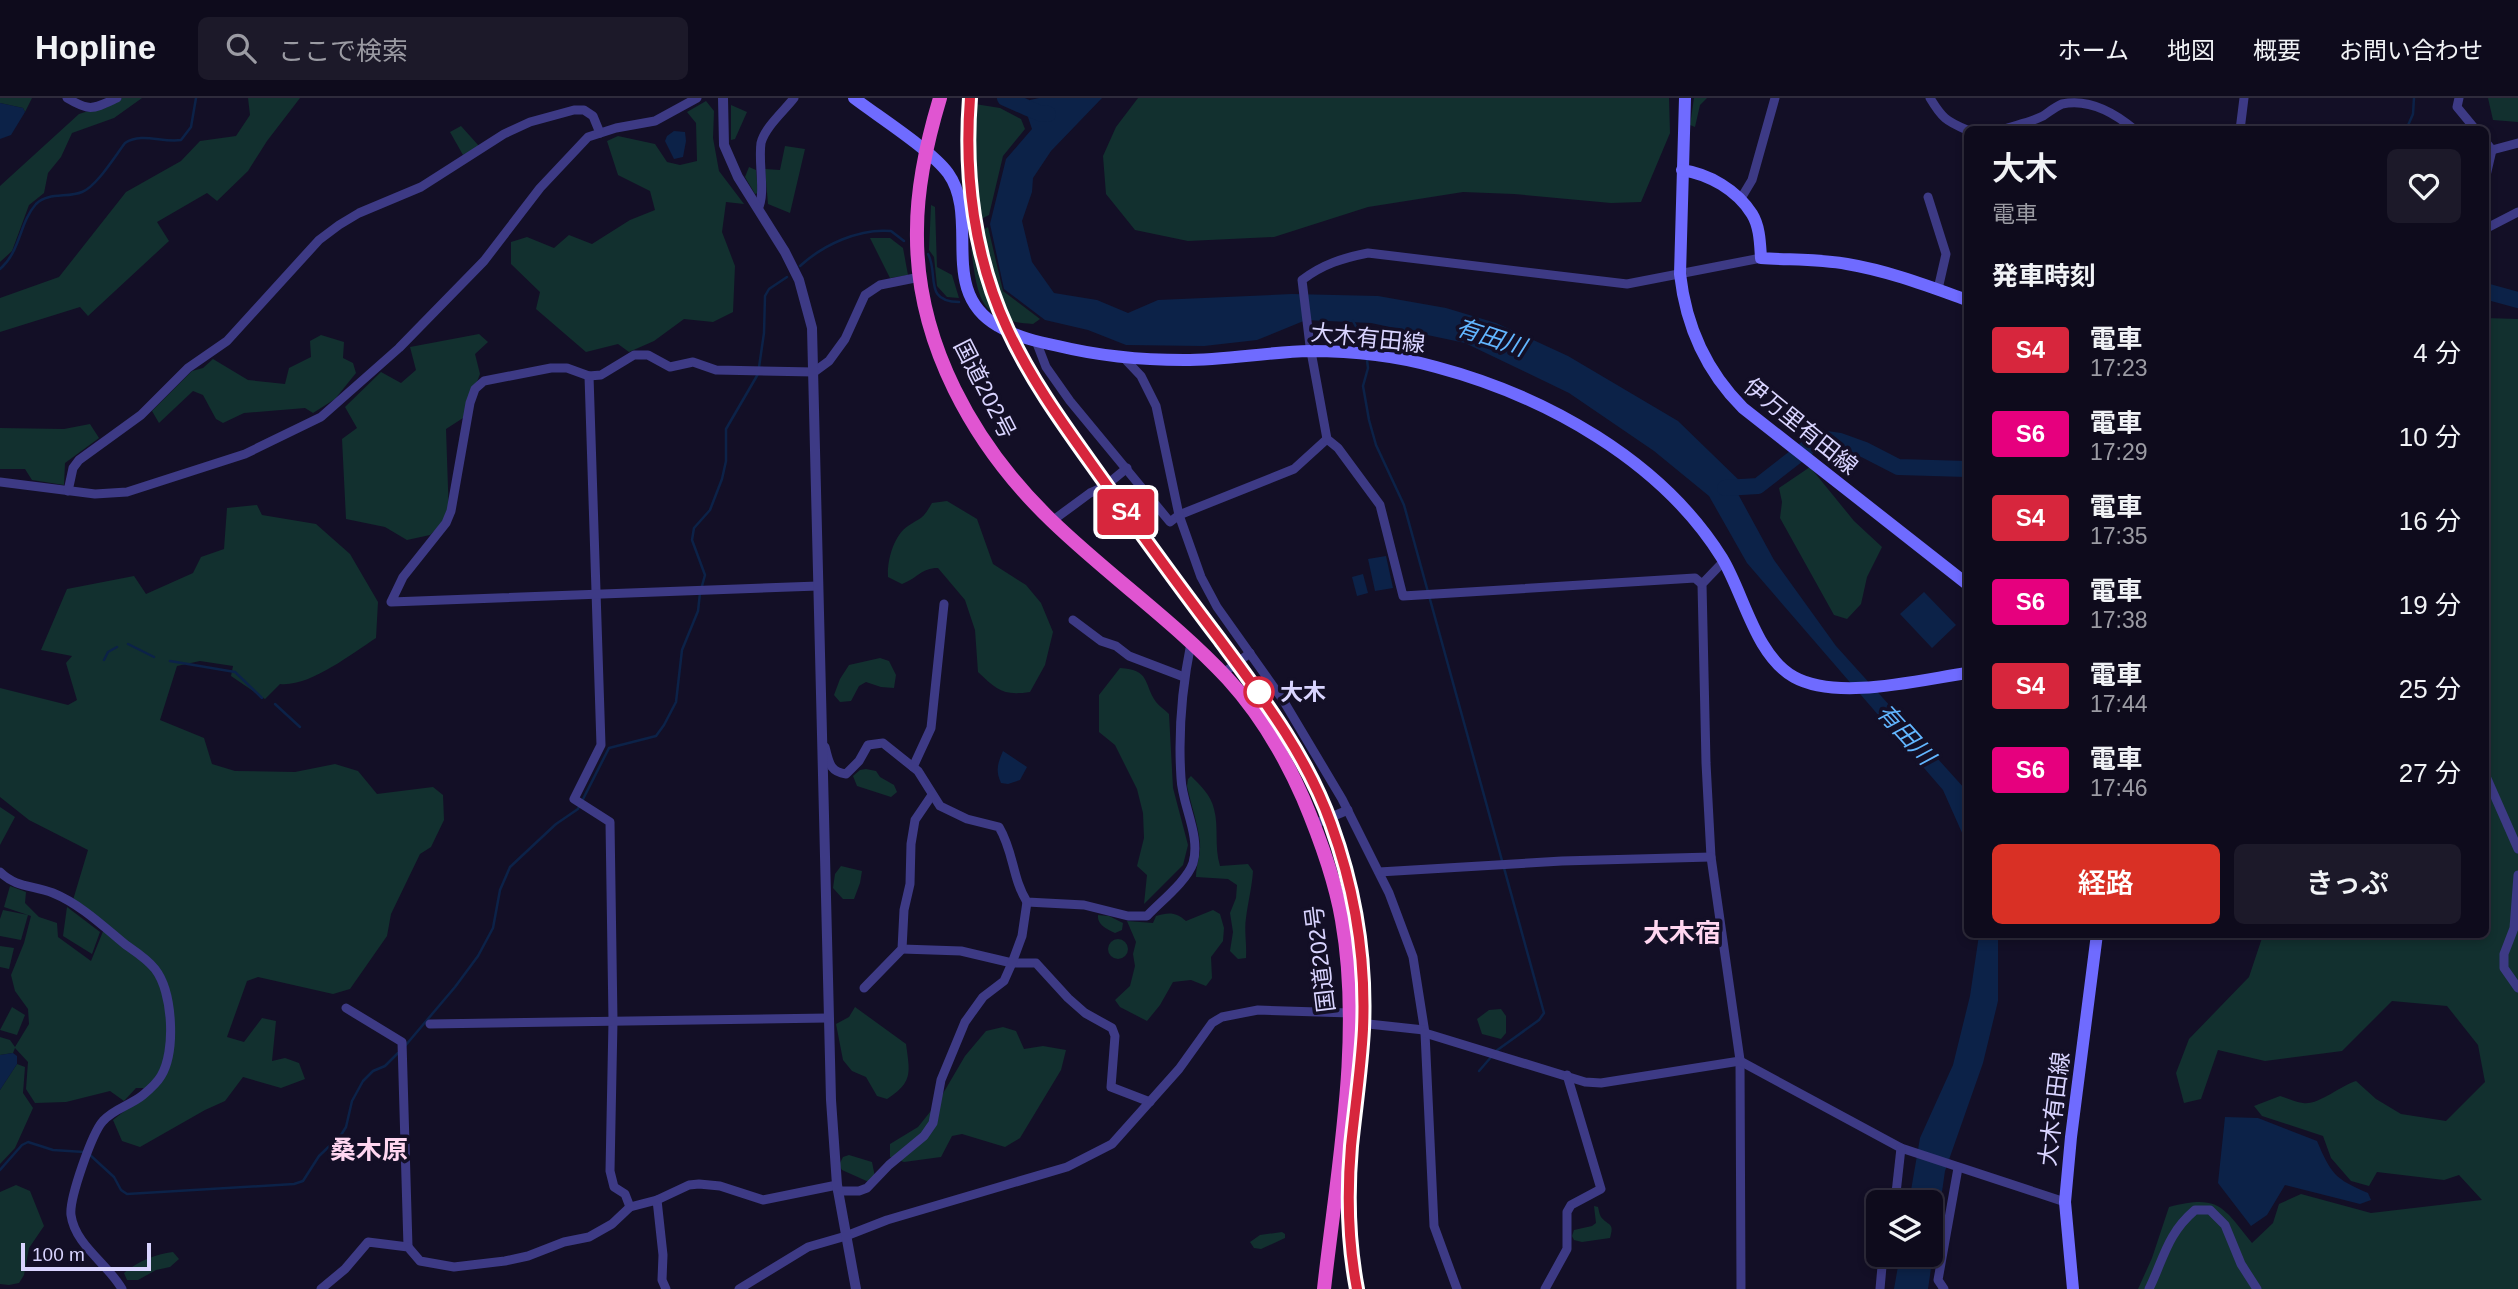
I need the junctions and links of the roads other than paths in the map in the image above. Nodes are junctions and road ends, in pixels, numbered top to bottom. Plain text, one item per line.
1 (66, 98) edge
2 (117, 98) edge
3 (697, 98) edge
4 (723, 98) edge
5 (794, 98) edge
6 (854, 98) edge
7 (940, 98) edge
8 (1685, 98) edge
9 (1775, 98) edge
10 (1930, 98) edge
11 (2244, 98) edge
12 (2459, 98) edge
13 (2016, 126) edge
14 (2130, 126) edge
15 (2240, 126) edge
16 (2473, 126) edge
17 (1964, 129) edge
18 (600, 132) junction
19 (2518, 143) edge
20 (2489, 146) edge
21 (2492, 150) junction
22 (926, 153) junction
23 (2489, 163) edge
24 (1682, 170) junction
25 (1928, 197) dead end
26 (1740, 200) junction
27 (758, 209) junction
28 (2518, 212) edge
29 (2489, 227) edge
30 (1761, 258) junction
31 (1680, 274) junction
32 (920, 277) junction
33 (1938, 289) junction
34 (1964, 299) edge
35 (1036, 341) junction
36 (1311, 345) junction
37 (1123, 357) junction
38 (814, 372) junction
39 (589, 376) junction
40 (1327, 439) junction
41 (1127, 468) junction
42 (0, 482) edge
43 (68, 491) junction
44 (1179, 515) junction
45 (1052, 522) junction
46 (1724, 561) junction
47 (1964, 582) edge
48 (1702, 583) junction
49 (818, 586) junction
50 (596, 595) junction
51 (944, 604) dead end
52 (1073, 620) dead end
53 (1191, 643) junction
54 (1250, 653) junction
55 (1964, 673) edge
56 (1222, 674) junction
57 (1184, 677) junction
58 (821, 730) junction
59 (913, 767) junction
60 (2489, 783) edge
61 (932, 795) junction
62 (1348, 810) junction
63 (1312, 825) junction
64 (2518, 849) edge
65 (1711, 857) junction
66 (0, 872) edge
67 (1379, 872) junction
68 (2518, 875) edge
69 (1027, 902) junction
70 (2096, 938) edge
71 (902, 948) junction
72 (1012, 963) junction
73 (864, 988) dead end
74 (2518, 988) edge
75 (346, 1008) dead end
76 (828, 1018) junction
77 (1350, 1018) junction
78 (613, 1021) junction
79 (430, 1024) dead end
80 (1425, 1031) junction
81 (1740, 1061) junction
82 (1567, 1075) junction
83 (1150, 1102) junction
84 (1903, 1149) junction
85 (1958, 1168) junction
86 (837, 1188) junction
87 (1897, 1190) edge
88 (657, 1200) junction
89 (2065, 1202) junction
90 (630, 1207) junction
91 (846, 1236) junction
92 (408, 1248) junction
93 (1882, 1267) edge
94 (122, 1289) edge
95 (321, 1289) edge
96 (666, 1289) edge
97 (739, 1289) edge
98 (856, 1289) edge
99 (1324, 1289) edge
100 (1457, 1289) edge
101 (1545, 1289) edge
102 (1741, 1289) edge
103 (1880, 1289) edge
104 (1944, 1289) edge
105 (2073, 1289) edge
106 (2149, 1289) edge
107 (2257, 1289) edge

1 - 2 street
3 - 18 street
4 - 27 street
5 - 27 street
6 - 22 main road, 大木有田線
7 - 22 highway, 国道202号
8 - 24 main road, 伊万里有田線
9 - 26 street
10 - 17 street
11 - 15 street
12 - 16 street
13 - 14 street
18 - 43 street
18 - 43 street
19 - 21 street
20 - 21 street
21 - 23 street
22 - 32 highway, 国道202号
22 - 35 main road, 大木有田線
24 - 26 main road
24 - 31 main road, 伊万里有田線
25 - 33 street
26 - 30 main road
27 - 38 street
28 - 29 street
30 - 31 street
30 - 33 main road
31 - 36 street
31 - 47 main road, 伊万里有田線
32 - 38 street
32 - 45 highway, 国道202号
33 - 34 main road
35 - 37 main road, 大木有田線
35 - 41 street
36 - 37 main road, 大木有田線
36 - 40 street
36 - 46 main road, 大木有田線
37 - 44 street
38 - 39 street
38 - 49 street
39 - 50 street
39 - 50 street
40 - 44 street
40 - 48 street
41 - 44 street
41 - 45 street
42 - 43 street
44 - 54 street
45 - 53 highway, 国道202号
46 - 48 street
46 - 55 main road, 大木有田線
48 - 65 street
49 - 50 street
49 - 58 street
50 - 78 street
51 - 59 street
52 - 57 street
53 - 56 highway, 国道202号
53 - 57 street
54 - 56 street
54 - 62 street
56 - 63 highway, 国道202号
57 - 69 street
58 - 59 street
58 - 76 street
59 - 61 street
60 - 64 street
61 - 69 street
61 - 71 street
62 - 63 street
62 - 67 street
63 - 77 highway, 国道202号
65 - 67 street
65 - 81 street
66 - 94 street
67 - 80 street
68 - 74 street
69 - 72 street
70 - 89 main road, 大木有田線
71 - 72 street
71 - 73 street
72 - 83 street
72 - 86 street
75 - 92 street
76 - 78 street
76 - 86 street
77 - 80 street
77 - 83 street
77 - 99 highway, 国道202号
78 - 79 street
78 - 90 street
80 - 82 street
80 - 100 street
81 - 82 street
81 - 84 street
81 - 102 street
82 - 101 street
83 - 91 street
84 - 85 street
84 - 87 street
85 - 89 street
85 - 104 street
86 - 88 street
86 - 91 street
88 - 90 street
88 - 96 street
89 - 105 main road, 大木有田線
90 - 92 street
91 - 97 street
91 - 98 street
92 - 95 street
93 - 103 street
106 - 107 street

